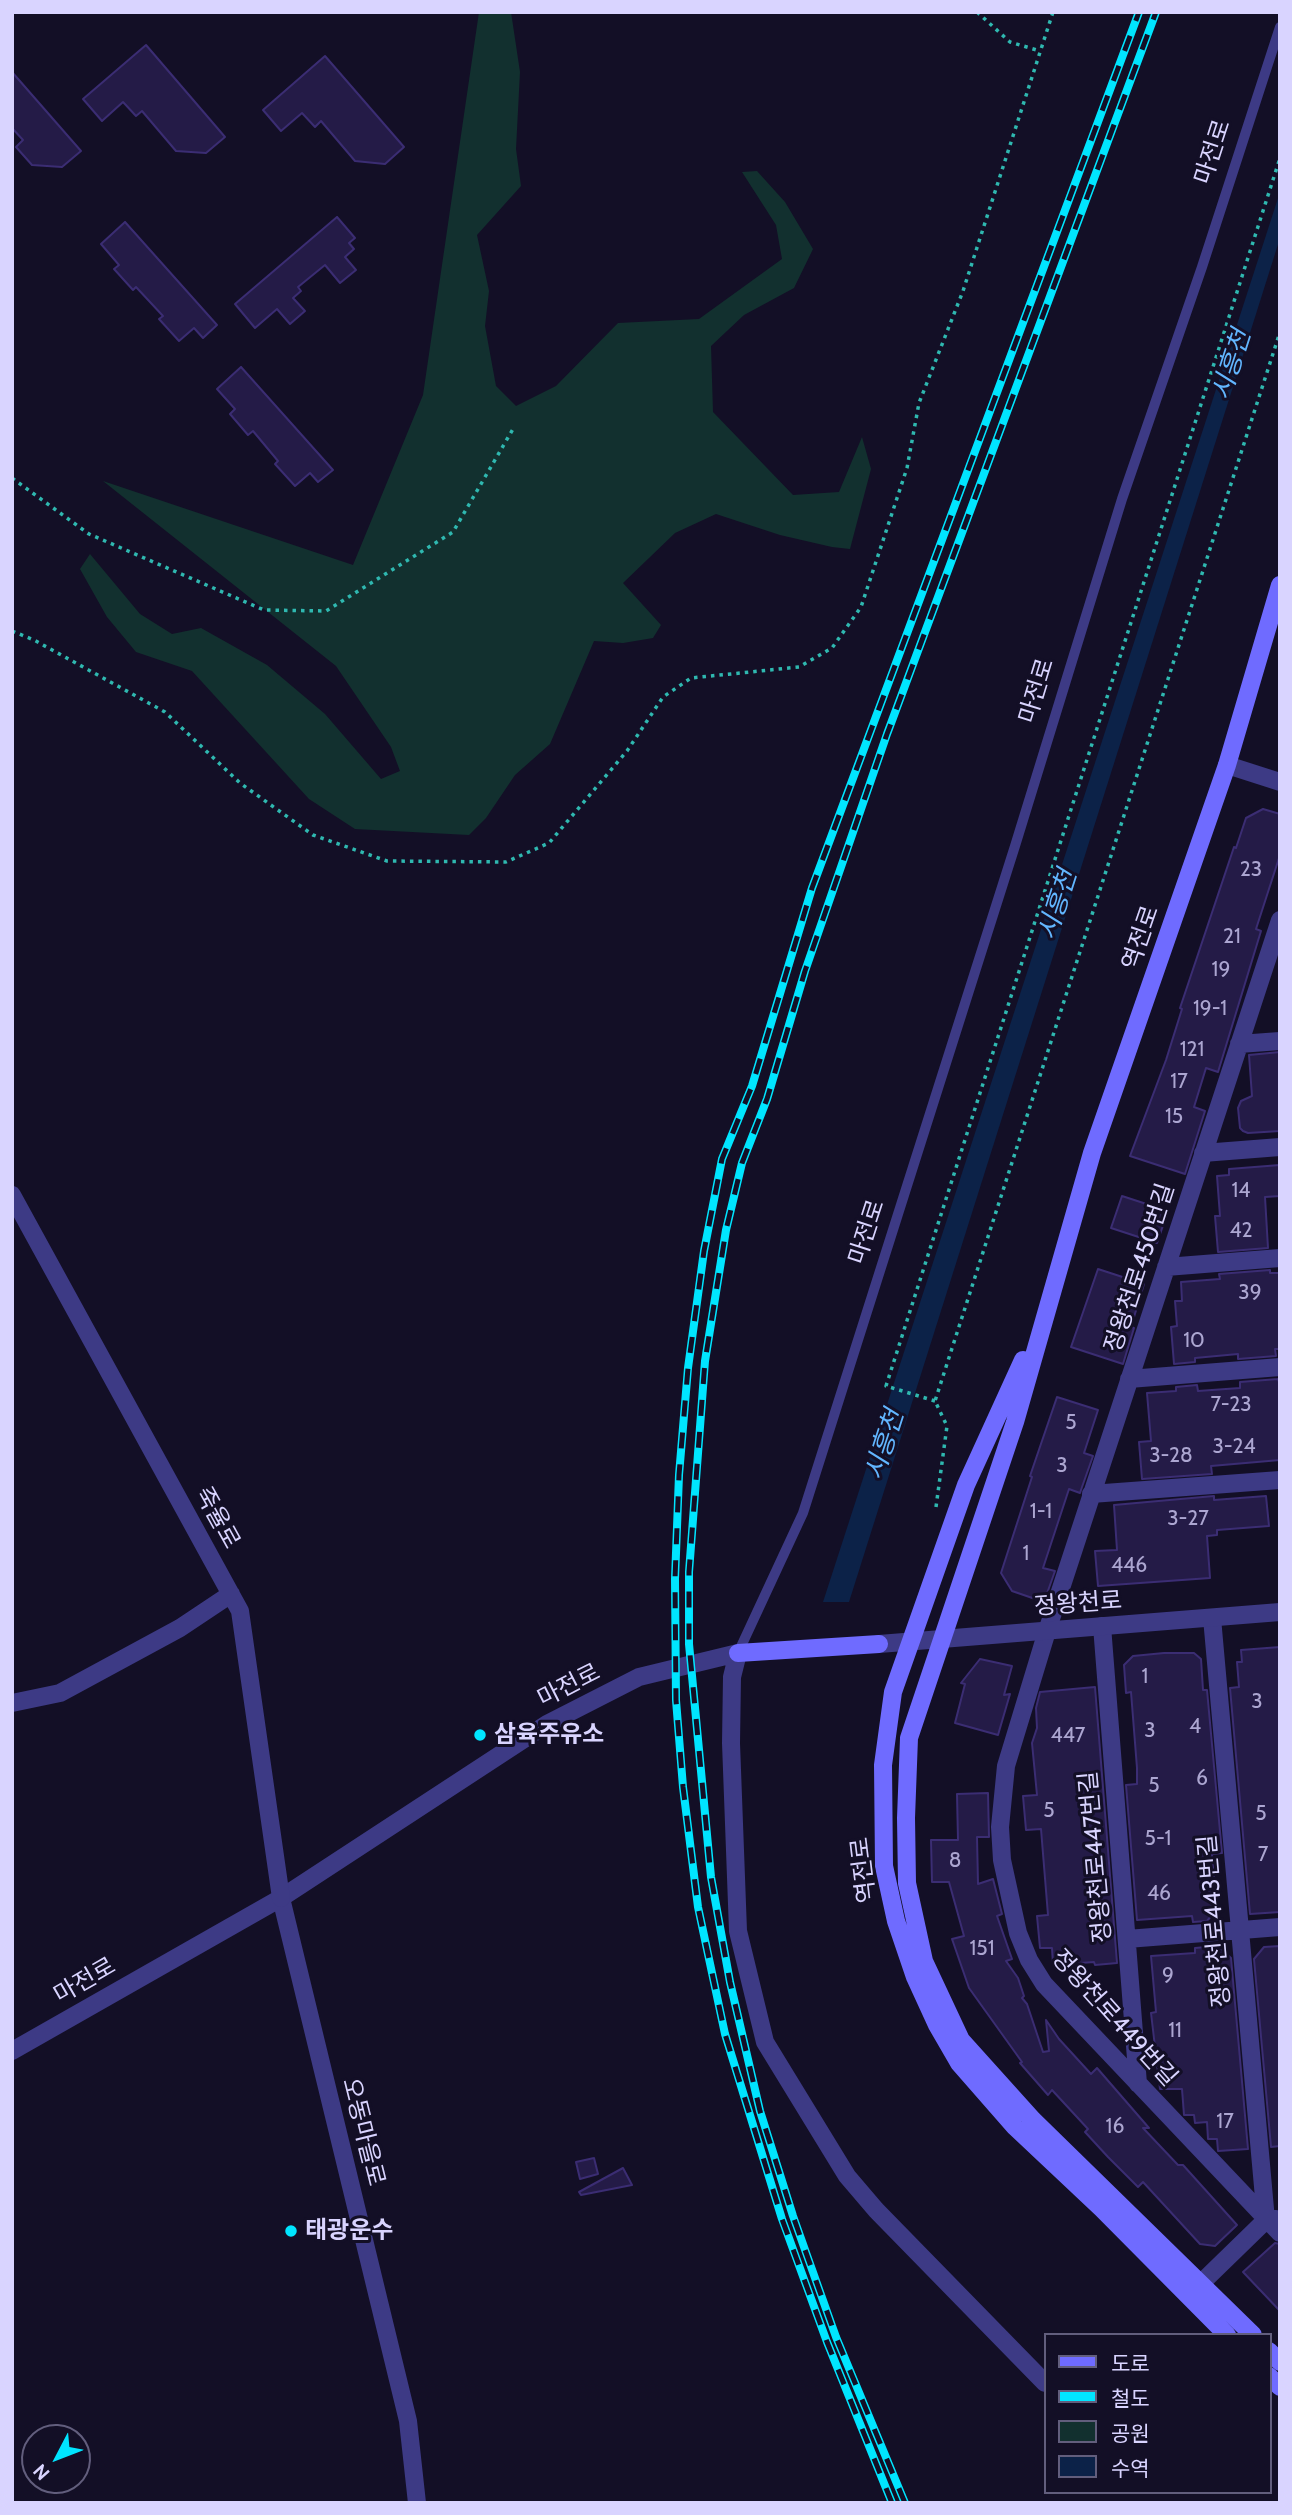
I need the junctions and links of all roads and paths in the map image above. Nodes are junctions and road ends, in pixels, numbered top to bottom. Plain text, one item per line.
1 (977, 12) edge
2 (1053, 12) edge
3 (1280, 27) edge
4 (1040, 51) junction
5 (1280, 158) edge
6 (1280, 331) edge
7 (513, 429) dead end
8 (12, 478) edge
9 (1280, 584) edge
10 (12, 631) edge
11 (1227, 765) junction
12 (1280, 782) edge
13 (1279, 923) edge
14 (1280, 1041) edge
15 (1239, 1045) junction
16 (1280, 1147) edge
17 (1203, 1153) junction
18 (12, 1195) edge
19 (1280, 1258) edge
20 (1166, 1267) junction
21 (1048, 1306) junction
22 (1280, 1367) edge
23 (1129, 1379) junction
24 (935, 1401) junction
25 (1280, 1480) edge
26 (1091, 1494) junction
27 (946, 1544) junction
28 (231, 1594) junction
29 (1280, 1612) edge
30 (1212, 1618) junction
31 (1102, 1626) junction
32 (1047, 1631) junction
33 (942, 1639) junction
34 (911, 1641) junction
35 (879, 1644) joint
36 (738, 1653) junction
37 (12, 1703) edge
38 (281, 1898) junction
39 (1280, 1927) edge
40 (1241, 1930) junction
41 (1127, 1939) junction
42 (12, 2051) edge
43 (1138, 2084) junction
44 (1273, 2219) edge
45 (1280, 2233) edge
46 (1201, 2284) junction
47 (1188, 2297) junction
48 (1225, 2333) edge
49 (1251, 2333) edge
50 (1044, 2383) edge
51 (417, 2503) edge

1 - 4 path
2 - 4 path
3 - 36 lane, 마전로
4 - 10 path
5 - 24 path
6 - 24 path
7 - 8 path
9 - 11 main road, 역전로
11 - 12 street
11 - 21 main road, 역전로
13 - 15 street, 정왕천로450번길
14 - 15 street
15 - 17 street, 정왕천로450번길
16 - 17 street
17 - 20 street, 정왕천로450번길
18 - 28 street, 죽율로
19 - 20 street
20 - 23 street, 정왕천로450번길
21 - 27 main road, 역전로
21 - 33 main road, 역전로
22 - 23 street
23 - 26 street, 정왕천로450번길
24 - 27 path
25 - 26 street
26 - 32 street, 정왕천로450번길
27 - 34 main road, 역전로
28 - 37 street
28 - 38 street, 죽율로
29 - 30 street, 정왕천로
30 - 31 street, 정왕천로
30 - 40 street, 정왕천로443번길
31 - 32 street, 정왕천로
31 - 41 street, 정왕천로447번길
32 - 33 street, 정왕천로
32 - 43 street, 정왕천로449번길
33 - 34 street, 정왕천로
33 - 46 main road, 역전로
34 - 35 street, 정왕천로
34 - 47 main road, 역전로
35 - 36 main road
36 - 38 street, 마전로
36 - 50 street
38 - 42 street, 마전로
38 - 51 street, 오동마을로
39 - 40 street
40 - 41 street
40 - 44 street, 정왕천로443번길
41 - 43 street, 정왕천로447번길
43 - 44 street, 정왕천로449번길
44 - 45 street, 정왕천로449번길
44 - 46 street
46 - 47 street
46 - 49 main road, 역전로
47 - 48 main road, 역전로

